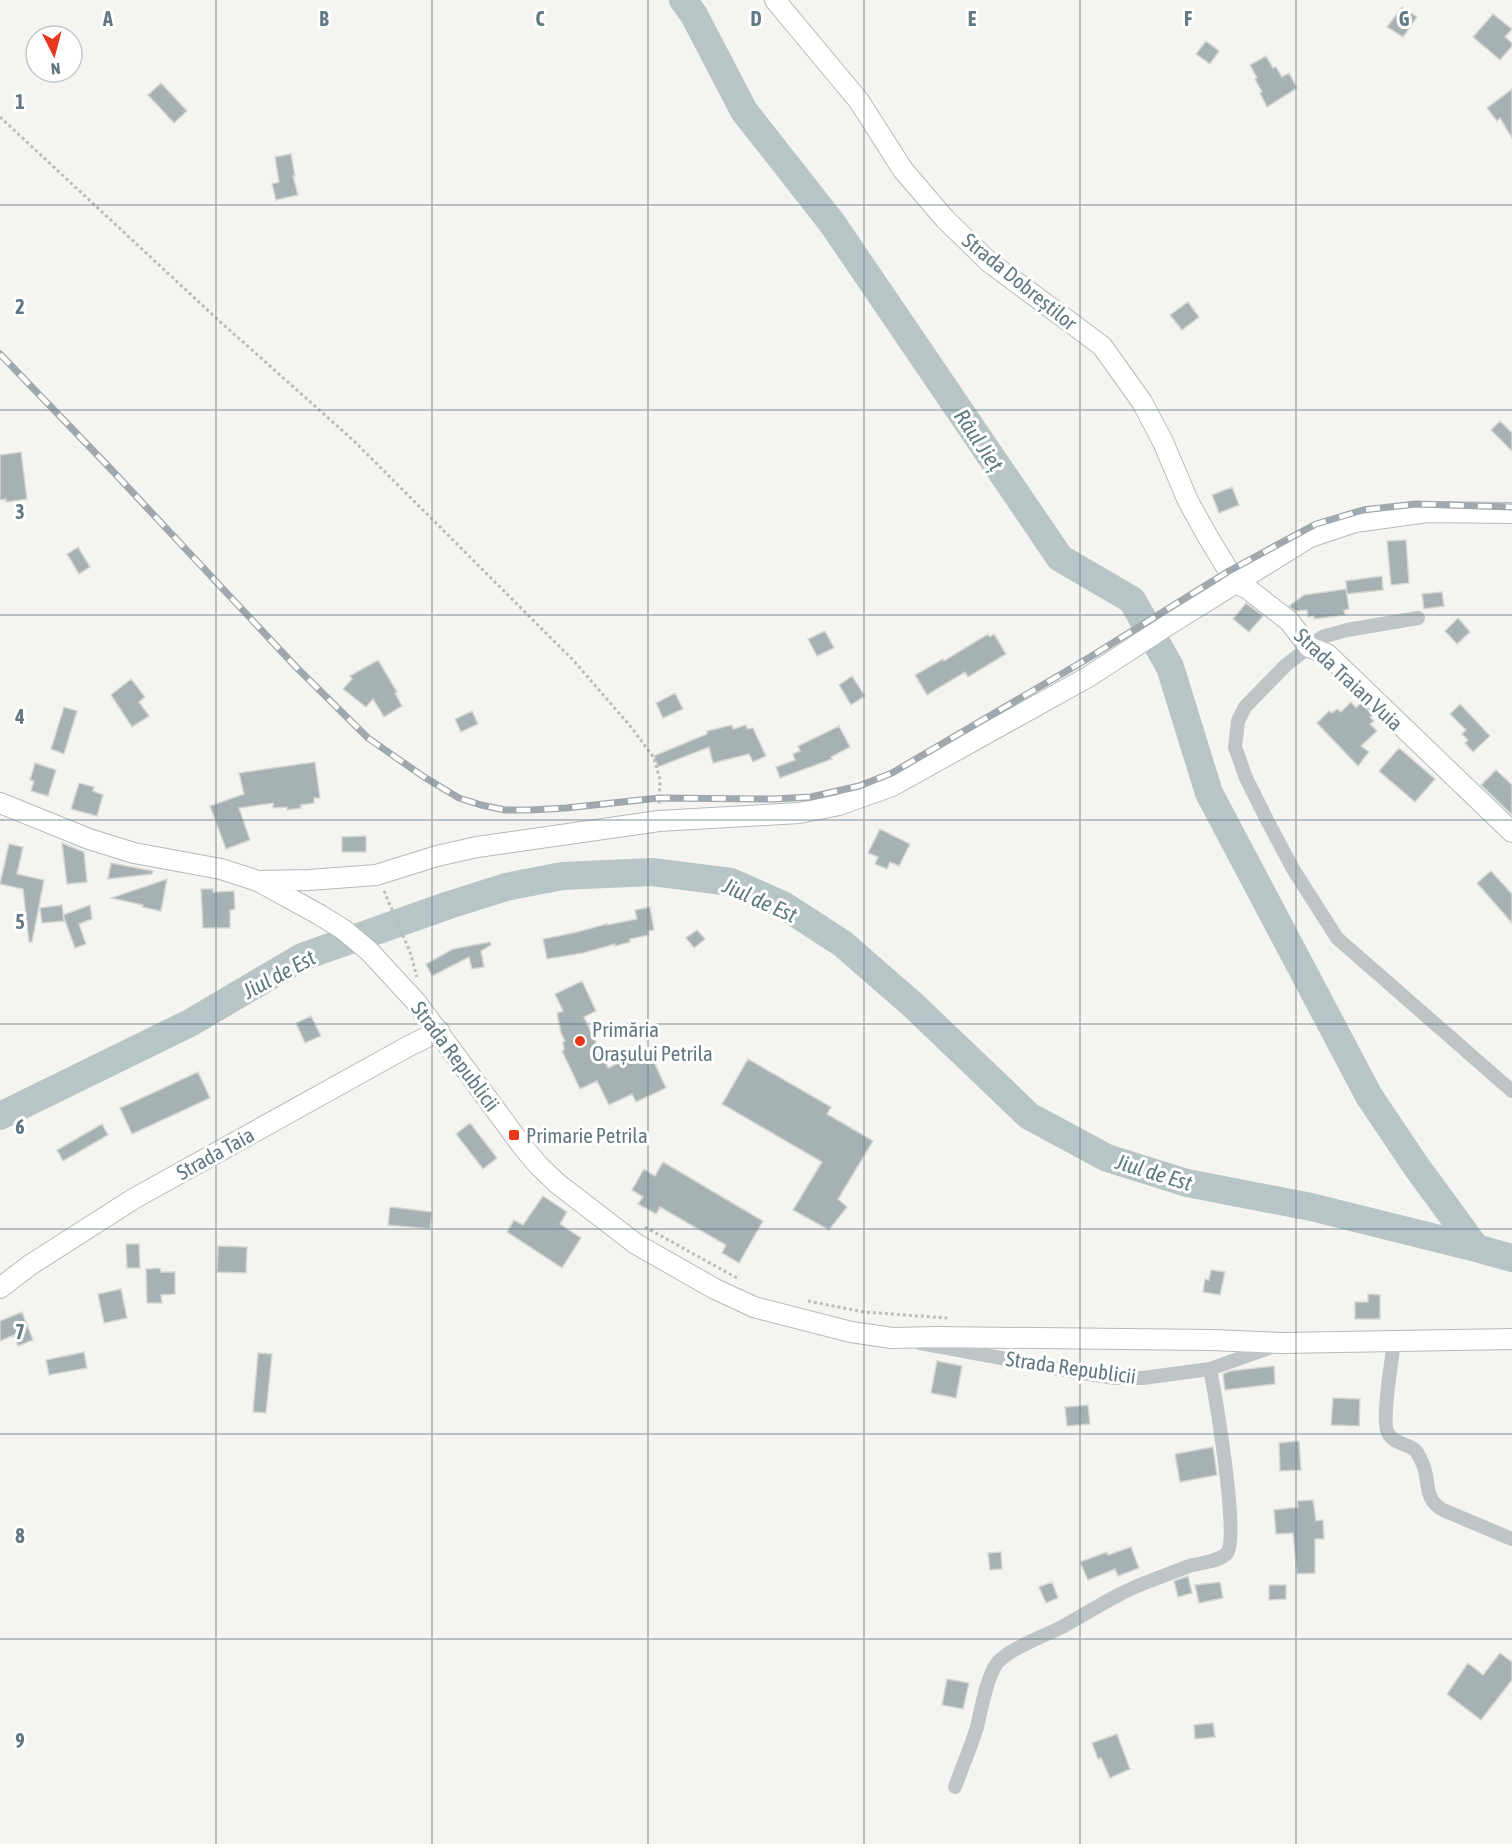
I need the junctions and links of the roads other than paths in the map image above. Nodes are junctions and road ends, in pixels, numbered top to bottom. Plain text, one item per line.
1 (775, 0) edge
2 (1512, 513) edge
3 (1215, 550) joint
4 (1236, 583) junction
5 (1418, 618) dead end
6 (1309, 647) junction
7 (0, 803) edge
8 (1512, 832) edge
9 (258, 881) junction
10 (439, 1032) junction
11 (1512, 1091) edge
12 (0, 1288) edge
13 (892, 1338) junction
14 (1512, 1340) edge
15 (1394, 1342) junction
16 (1282, 1343) junction
17 (1210, 1369) junction
18 (1512, 1539) edge
19 (955, 1787) dead end

1 - 3 street, Strada Dobreștilor
2 - 4 street
3 - 4 street, Strada Traian Vuia
4 - 6 street, Strada Traian Vuia
4 - 9 street
5 - 6 street
6 - 8 street, Strada Traian Vuia
6 - 11 street
7 - 9 street, Strada Republicii
9 - 10 street, Strada Republicii
10 - 12 street, Strada Taia
10 - 13 street, Strada Republicii
13 - 16 street, Strada Republicii
13 - 17 street, Strada Republicii
14 - 15 street, Strada Republicii
15 - 16 street, Strada Republicii
15 - 18 street
16 - 17 street, Strada Republicii
17 - 19 street

